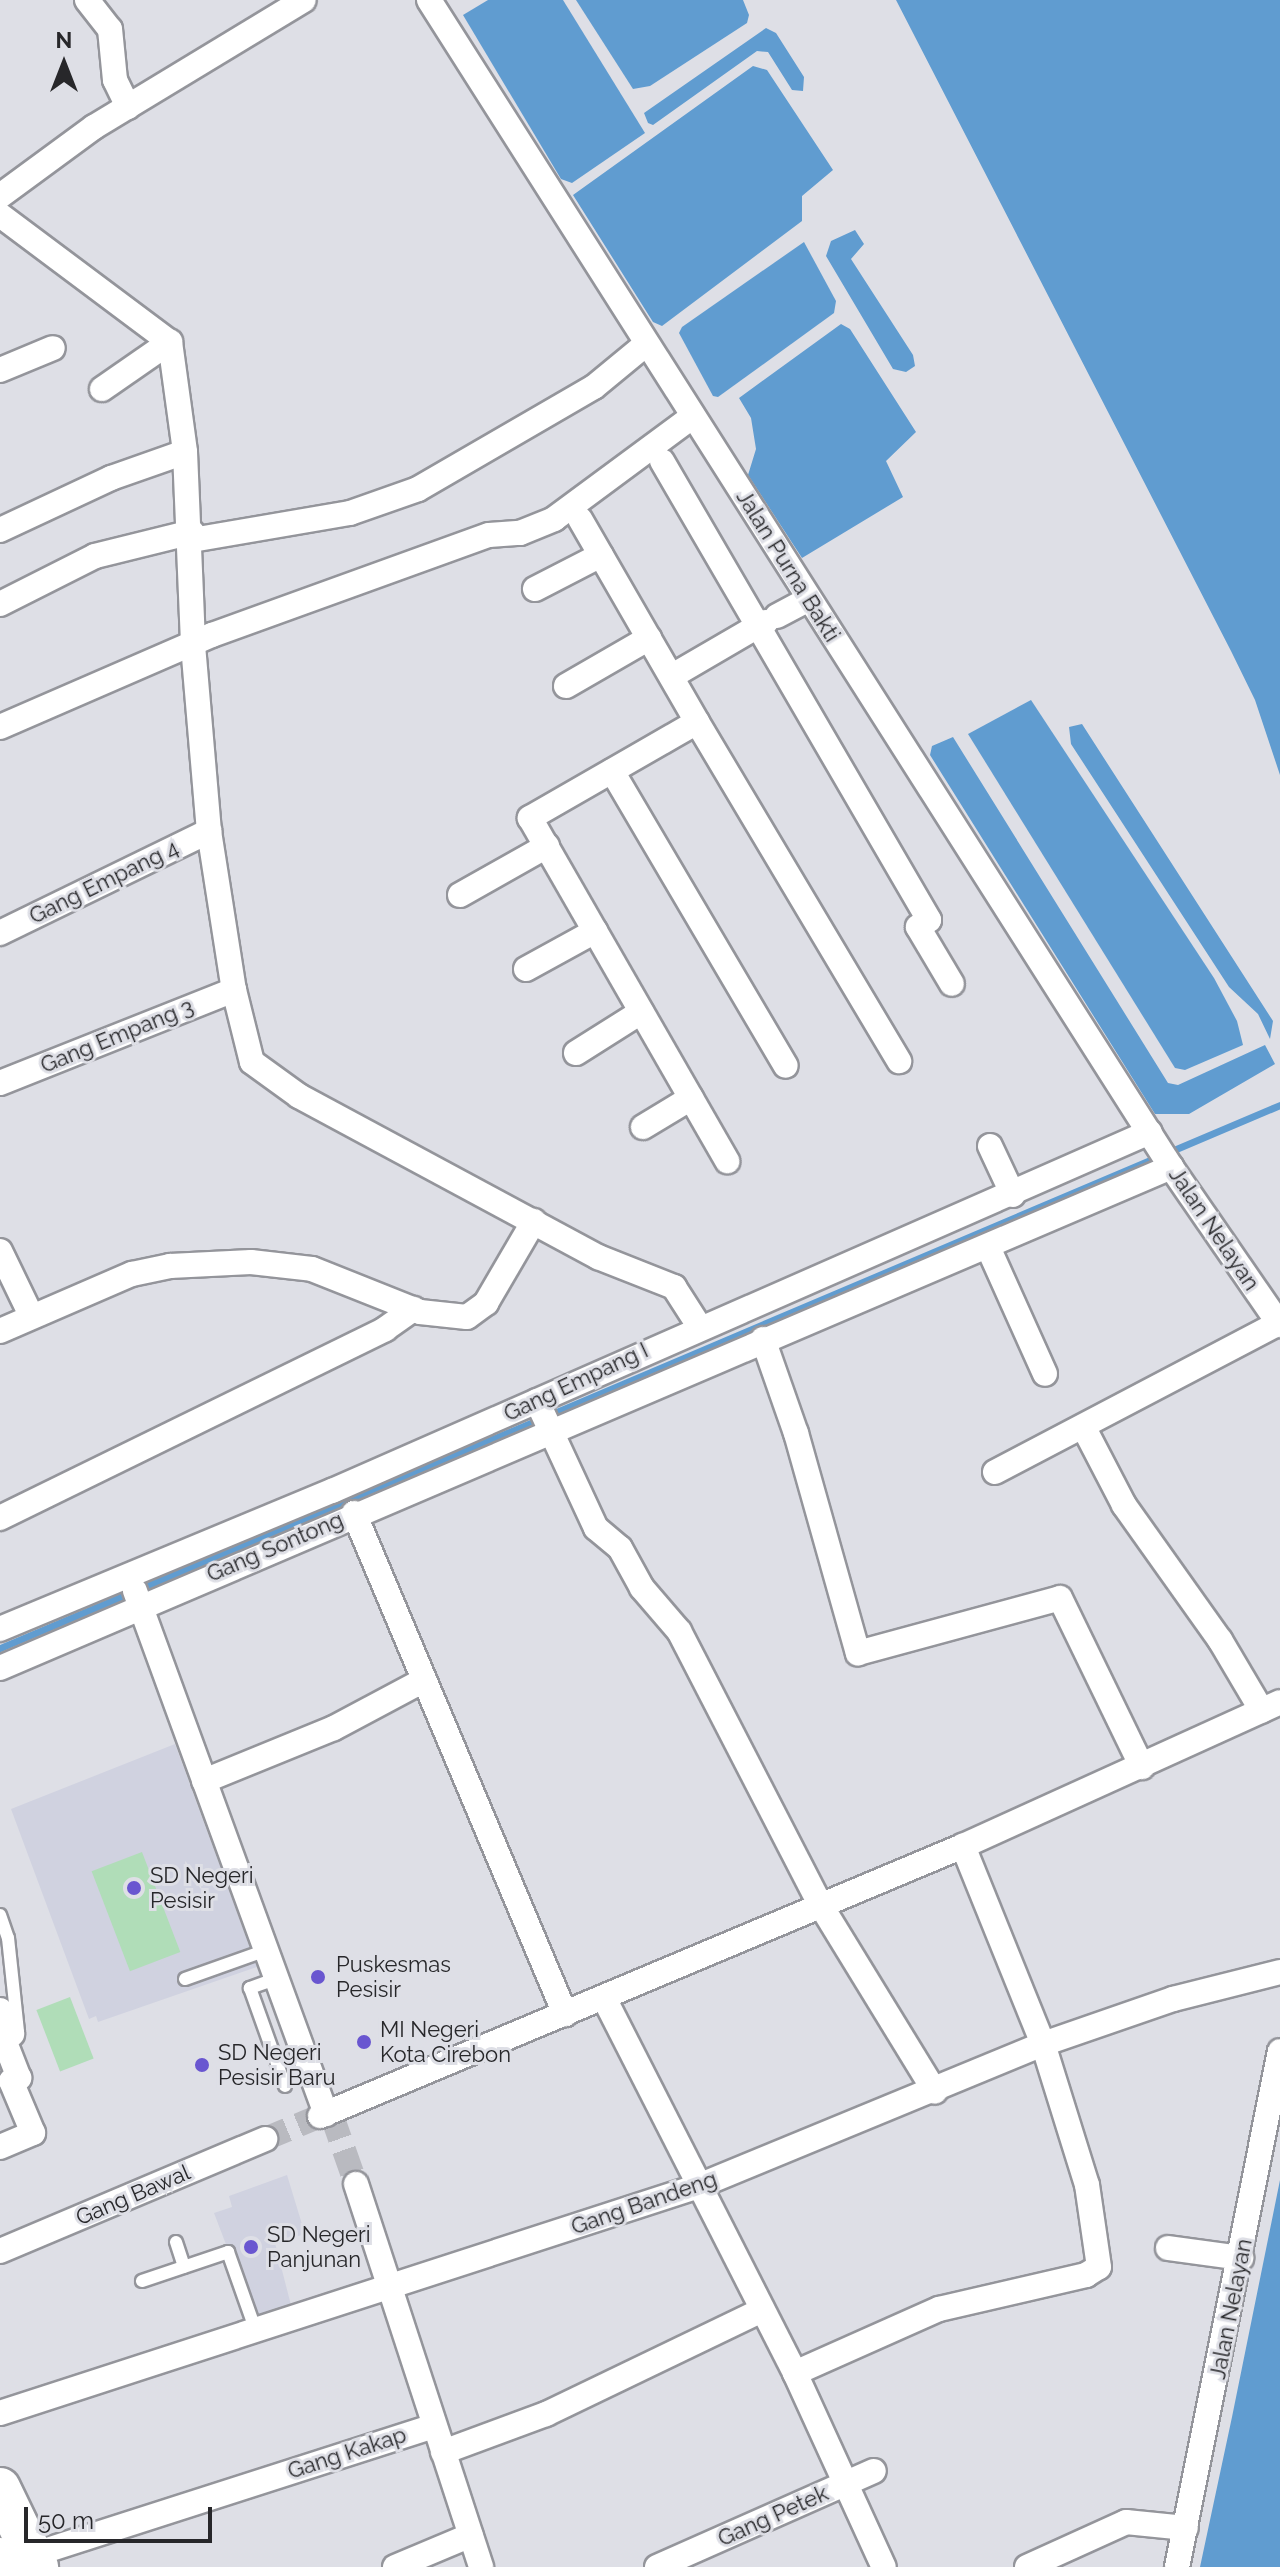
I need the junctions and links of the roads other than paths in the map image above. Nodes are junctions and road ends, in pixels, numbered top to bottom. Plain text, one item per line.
1 (87, 0) edge
2 (304, 0) edge
3 (429, 0) edge
4 (128, 107) junction
5 (0, 196) edge
6 (0, 215) edge
7 (170, 342) junction
8 (645, 345) junction
9 (53, 348) dead end
10 (0, 370) edge
11 (102, 389) dead end
12 (693, 416) junction
13 (185, 452) junction
14 (662, 461) dead end
15 (580, 519) dead end
16 (0, 530) edge
17 (192, 536) junction
18 (601, 555) junction
19 (535, 589) dead end
20 (809, 599) junction
21 (0, 604) edge
22 (767, 621) junction
23 (649, 638) junction
24 (193, 645) junction
25 (672, 676) junction
26 (566, 686) dead end
27 (697, 722) junction
28 (0, 727) edge
29 (612, 771) junction
30 (209, 831) junction
31 (547, 846) junction
32 (460, 895) dead end
33 (595, 931) junction
34 (0, 933) edge
35 (526, 969) dead end
36 (952, 984) dead end
37 (234, 990) junction
38 (641, 1012) junction
39 (576, 1053) dead end
40 (899, 1061) dead end
41 (786, 1066) dead end
42 (0, 1083) edge
43 (691, 1098) junction
44 (643, 1127) dead end
45 (1152, 1134) junction
46 (990, 1146) dead end
47 (727, 1161) dead end
48 (1169, 1164) junction
49 (1001, 1219) junction
50 (534, 1221) junction
51 (0, 1251) edge
52 (414, 1309) junction
53 (31, 1315) junction
54 (1280, 1324) edge
55 (699, 1326) junction
56 (0, 1331) edge
57 (746, 1331) junction
58 (1045, 1374) dead end
59 (545, 1416) junction
60 (1084, 1428) junction
61 (995, 1472) dead end
62 (341, 1507) junction
63 (0, 1518) edge
64 (135, 1590) junction
65 (0, 1629) edge
66 (0, 1668) edge
67 (424, 1680) junction
68 (1271, 1707) edge
69 (1142, 1767) junction
70 (204, 1781) junction
71 (963, 1846) junction
72 (820, 1904) junction
73 (0, 1915) edge
74 (264, 1951) junction
75 (1280, 1972) edge
76 (185, 1979) dead end
77 (275, 1979) junction
78 (604, 1998) junction
79 (0, 2010) edge
80 (565, 2014) junction
81 (8, 2035) edge
82 (1043, 2044) junction
83 (1280, 2051) edge
84 (285, 2086) dead end
85 (935, 2092) junction
86 (265, 2139) tunnel mouth
87 (0, 2147) edge
88 (356, 2184) tunnel mouth
89 (696, 2187) junction
90 (176, 2242) dead end
91 (1168, 2248) dead end
92 (0, 2251) edge
93 (1241, 2258) junction
94 (184, 2267) junction
95 (142, 2281) dead end
96 (394, 2286) junction
97 (762, 2310) junction
98 (256, 2331) junction
99 (795, 2373) junction
100 (0, 2413) edge
101 (433, 2426) junction
102 (443, 2452) junction
103 (874, 2471) dead end
104 (845, 2485) junction
105 (0, 2488) edge
106 (1186, 2528) junction
107 (471, 2535) junction
108 (19, 2562) edge
109 (395, 2567) edge
110 (481, 2567) edge
111 (657, 2567) edge
112 (884, 2567) edge
113 (1027, 2567) edge
114 (1177, 2567) edge

1 - 4 street
2 - 4 street
3 - 8 street, Jalan Purna Bakti
4 - 5 street
6 - 7 street
7 - 11 street
7 - 13 street
8 - 12 street, Jalan Purna Bakti
8 - 17 street
9 - 10 street
12 - 20 street, Jalan Purna Bakti
12 - 24 street
13 - 16 street
13 - 17 street
14 - 22 street
15 - 18 street
17 - 21 street
17 - 24 street
18 - 19 street
18 - 23 street
20 - 22 street
20 - 45 street, Jalan Purna Bakti
22 - 25 street
22 - 36 street
23 - 25 street
23 - 26 street
24 - 28 street
24 - 30 street
25 - 27 street
27 - 29 street
27 - 40 street
29 - 31 street
29 - 41 street
30 - 34 street, Gang Empang 4
30 - 37 street
31 - 32 street
31 - 33 street
33 - 35 street
33 - 38 street
37 - 42 street, Gang Empang 3
37 - 50 street
38 - 39 street
38 - 43 street
43 - 44 street
43 - 47 street
45 - 48 street, Jalan Nelayan
45 - 49 street, Gang Empang I
46 - 49 street
48 - 49 street
48 - 54 street, Jalan Nelayan
49 - 57 street, Gang Empang I
49 - 57 street
49 - 58 street
50 - 52 street
50 - 55 street
51 - 53 street
52 - 53 street
52 - 63 street
53 - 56 street
54 - 60 street
55 - 57 street, Gang Empang I
55 - 59 street, Gang Empang I
57 - 59 street
57 - 69 street
59 - 62 street, Gang Empang I
59 - 62 street, Gang Sontong
59 - 72 street
60 - 61 street
60 - 68 street
62 - 64 street, Gang Empang I
62 - 64 street, Gang Sontong
62 - 67 street
64 - 65 street, Gang Empang I
64 - 66 street, Gang Sontong
64 - 70 street
67 - 70 street
67 - 80 street
68 - 69 street
69 - 71 street
70 - 74 street
71 - 72 street
71 - 82 street
72 - 78 street
72 - 85 street
73 - 81 lane
74 - 76 lane
74 - 77 street
75 - 82 street, Gang Bandeng
77 - 80 street
77 - 84 lane
78 - 80 street
78 - 89 street
79 - 81 street
81 - 87 street
82 - 85 street, Gang Bandeng
82 - 99 street
83 - 93 street, Jalan Nelayan
85 - 89 street, Gang Bandeng
86 - 92 street, Gang Bawal
88 - 96 street
89 - 96 street, Gang Bandeng
89 - 97 street
90 - 94 lane
91 - 93 street
93 - 106 street, Jalan Nelayan
94 - 95 lane
94 - 98 lane
96 - 98 street, Gang Bandeng
96 - 101 street
97 - 99 street
97 - 102 street
98 - 100 street, Gang Bandeng
99 - 104 street
101 - 102 street
101 - 108 street, Gang Kakap
102 - 107 street
103 - 104 street, Gang Petek
104 - 111 street, Gang Petek
104 - 112 street
105 - 108 highway
106 - 113 street
106 - 114 street, Jalan Nelayan
107 - 109 street
107 - 110 street

